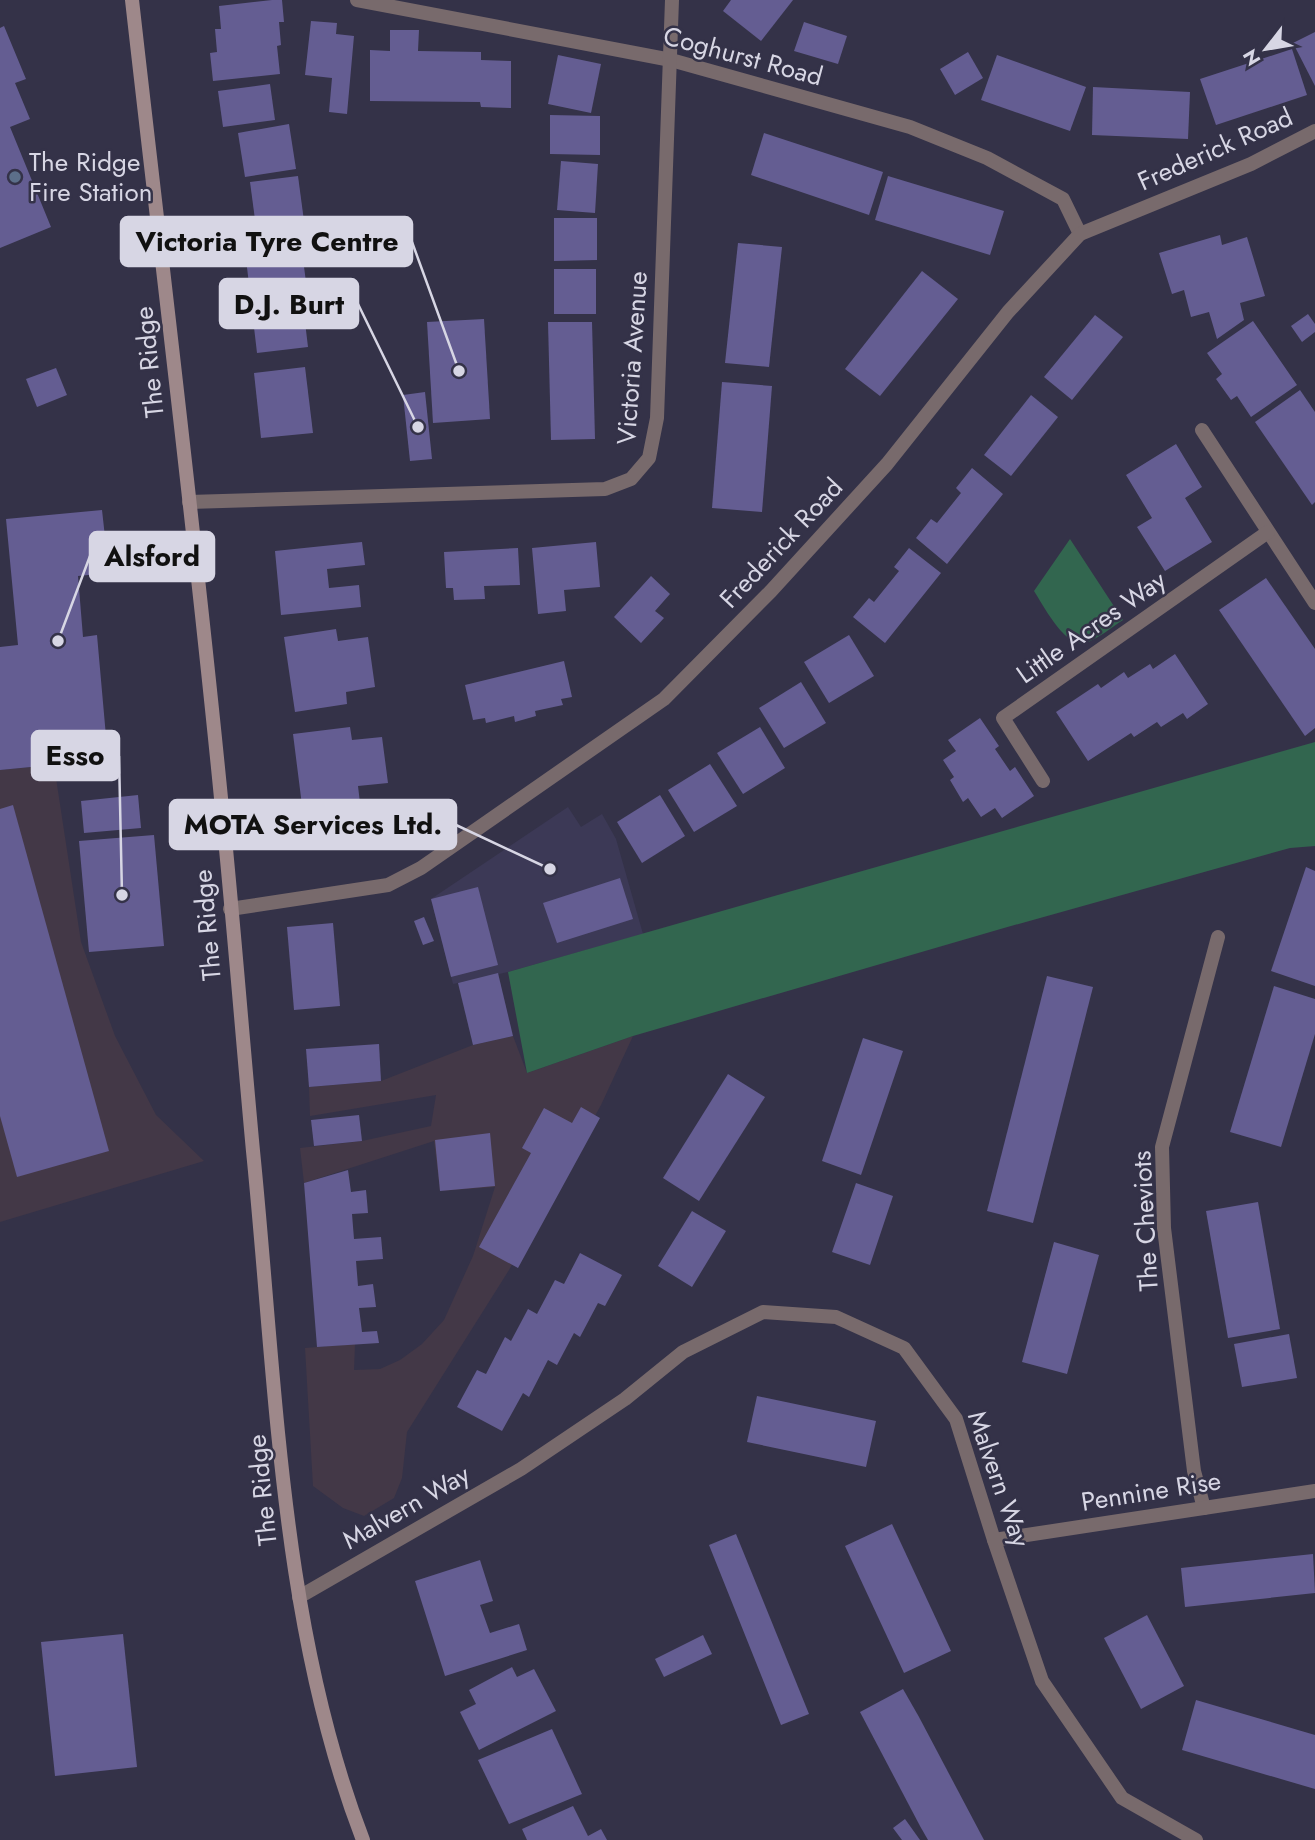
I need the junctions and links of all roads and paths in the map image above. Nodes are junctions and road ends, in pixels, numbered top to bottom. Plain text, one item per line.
1 (132, 0) edge
2 (357, 0) edge
3 (672, 0) edge
4 (671, 60) junction
5 (1315, 131) edge
6 (1080, 234) junction
7 (1202, 430) dead end
8 (189, 502) junction
9 (1268, 532) junction
10 (1315, 603) edge
11 (1042, 781) dead end
12 (230, 909) junction
13 (1219, 937) dead end
14 (1315, 1491) edge
15 (1203, 1508) junction
16 (994, 1540) junction
17 (299, 1597) junction
18 (363, 1840) edge
19 (1196, 1840) edge

1 - 8 main road, The Ridge
2 - 4 street, Coghurst Road
3 - 4 street, Victoria Avenue
4 - 6 street, Coghurst Road
4 - 8 street, Victoria Avenue
5 - 6 street, Frederick Road
6 - 12 street, Frederick Road
7 - 9 street
8 - 12 main road, The Ridge
9 - 10 street
9 - 11 street, Little Acres Way
12 - 17 main road, The Ridge
13 - 15 street, The Cheviots
14 - 15 street, Pennine Rise
15 - 16 street, Pennine Rise
16 - 17 street, Malvern Way
16 - 19 street, Malvern Way
17 - 18 main road, The Ridge

